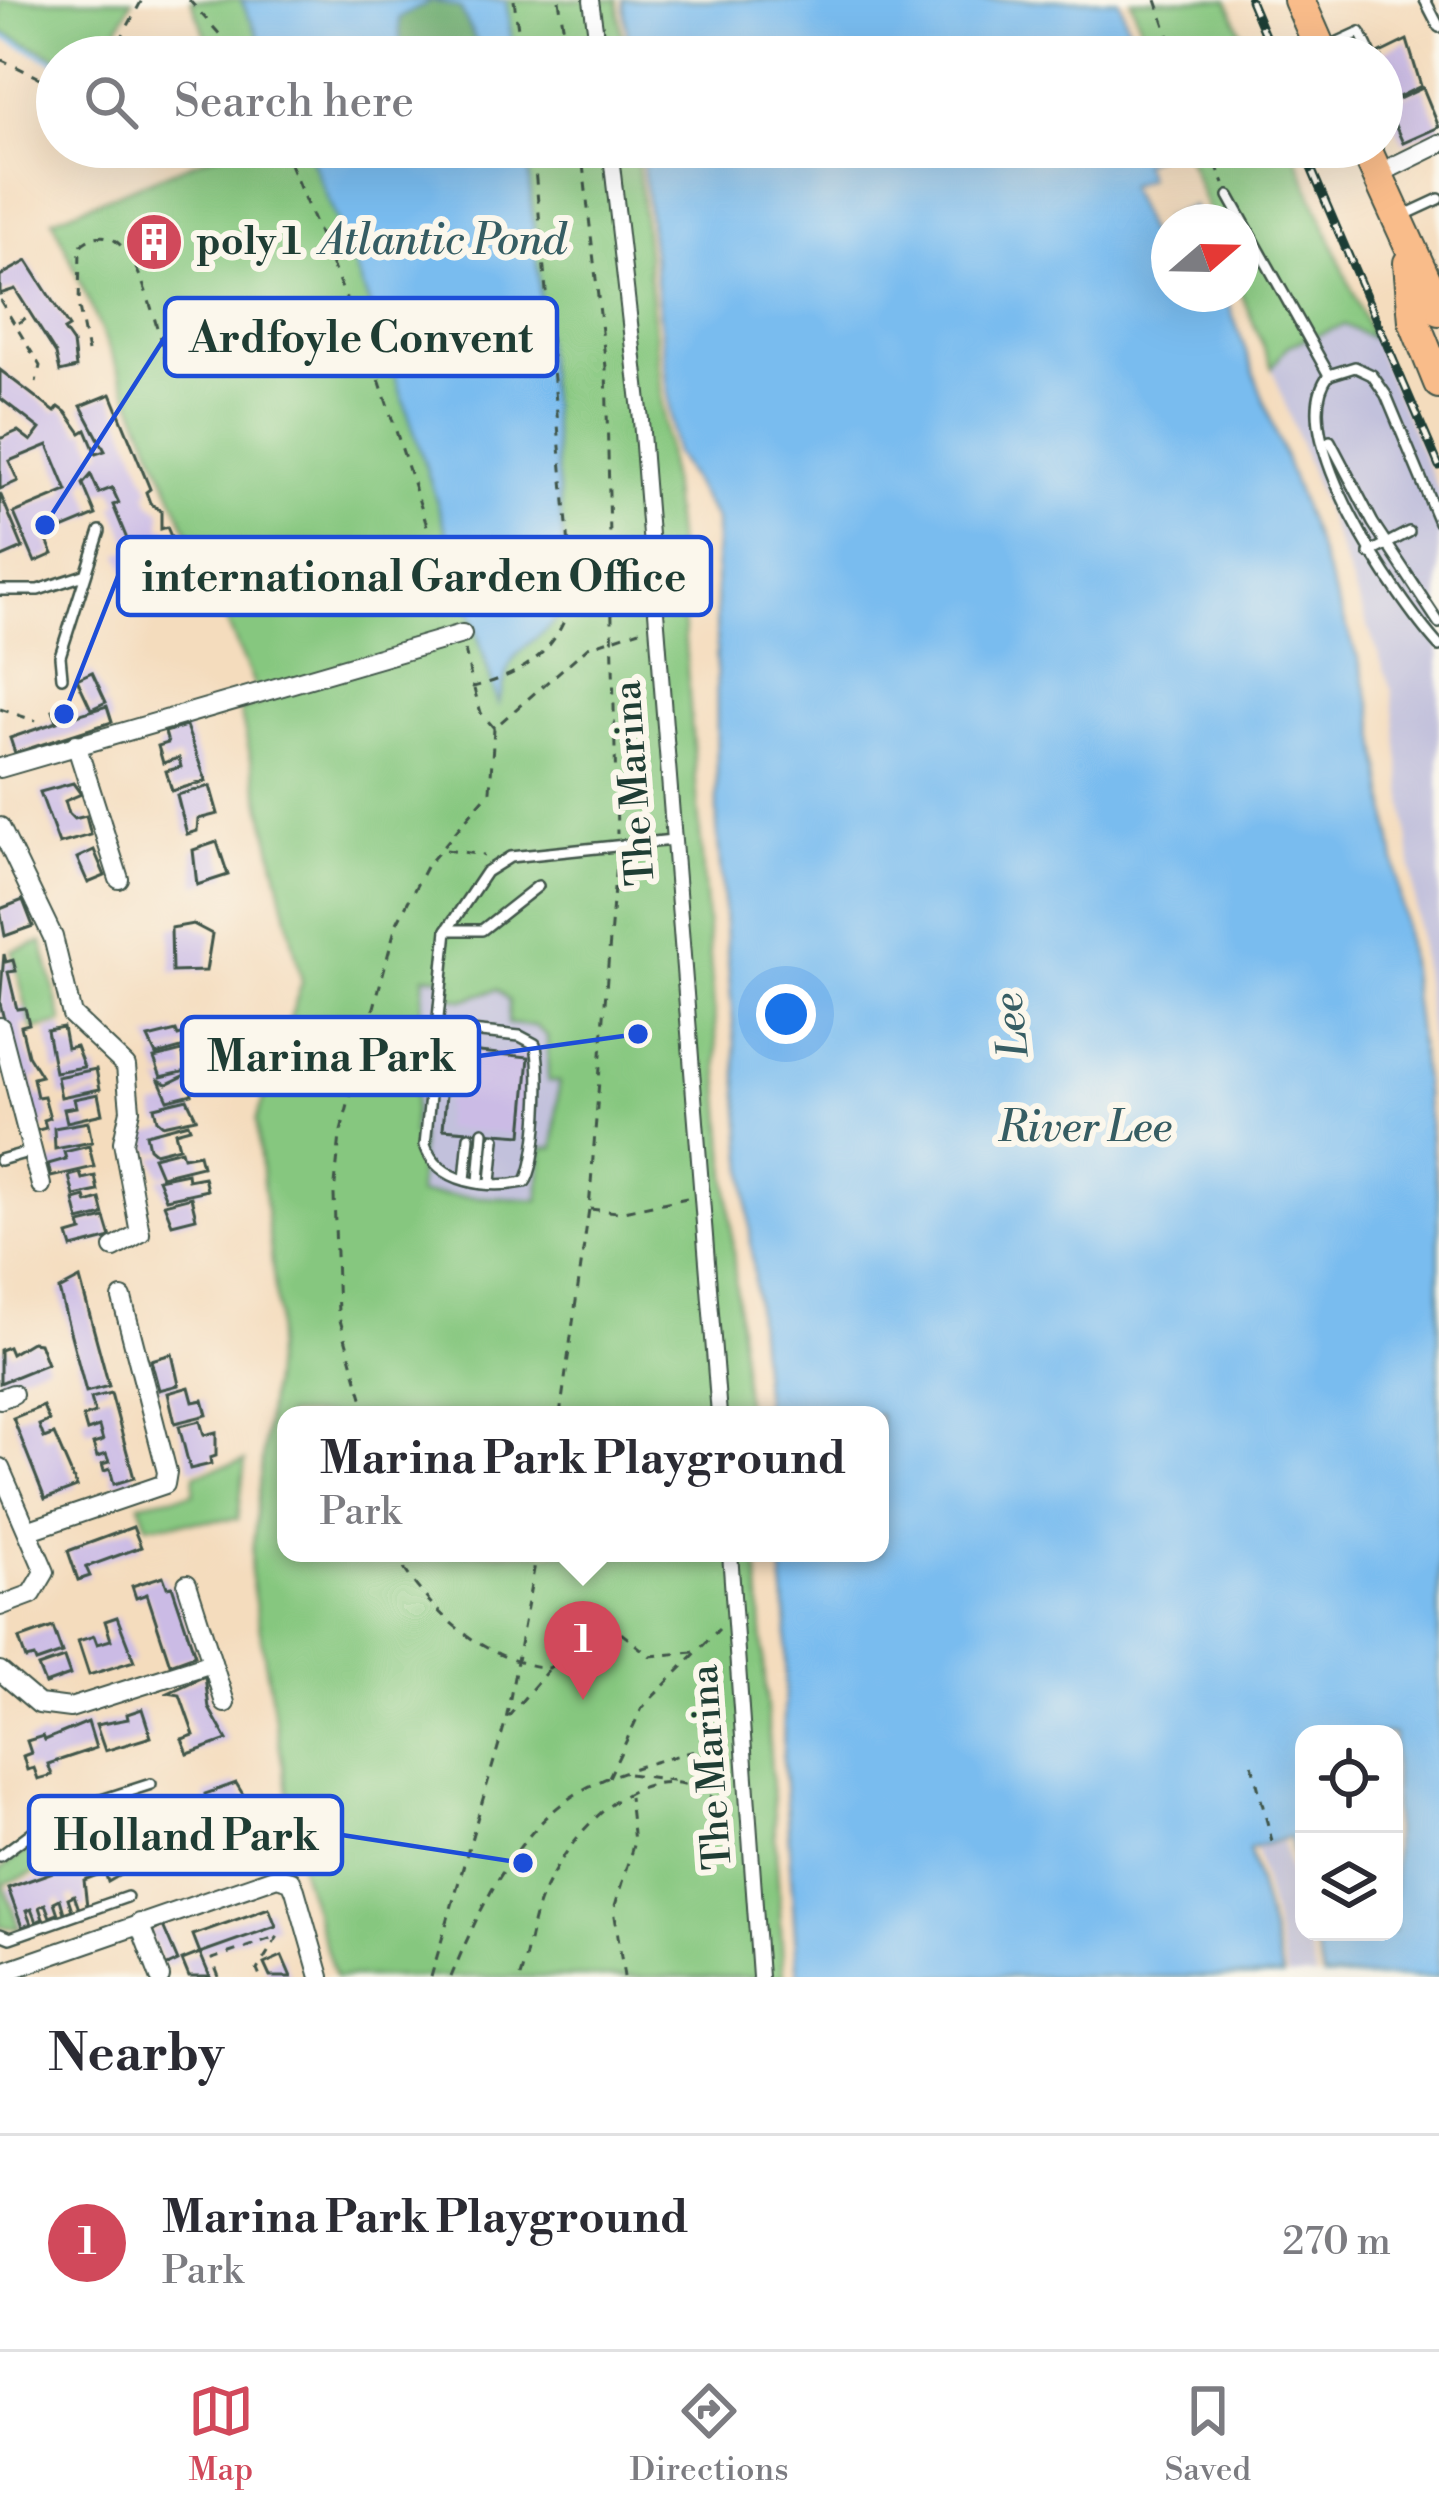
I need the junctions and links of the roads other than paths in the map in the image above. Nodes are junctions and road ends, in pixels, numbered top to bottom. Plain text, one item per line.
1 (591, 0) edge
2 (1299, 0) edge
3 (1426, 0) edge
4 (1439, 27) edge
5 (596, 36) edge
6 (1315, 36) edge
7 (1439, 144) edge
8 (1403, 153) edge
9 (612, 168) edge
10 (1375, 168) edge
11 (1229, 196) road end
12 (1439, 200) edge
13 (1397, 219) junction
14 (1413, 252) junction
15 (1436, 294) edge
16 (1329, 375) junction
17 (1439, 383) edge
18 (1322, 425) junction
19 (1439, 522) edge
20 (100, 531) dead end
21 (1409, 532) dead end
22 (1387, 543) junction
23 (1369, 553) junction
24 (84, 575) junction
25 (0, 590) edge
26 (1439, 623) edge
27 (462, 634) road end
28 (1439, 646) edge
29 (62, 677) dead end
30 (76, 745) junction
31 (0, 768) edge
32 (0, 826) edge
33 (673, 840) junction
34 (119, 879) dead end
35 (538, 886) dead end
36 (447, 930) junction
37 (0, 1027) edge
38 (441, 1028) junction
39 (484, 1132) dead end
40 (470, 1137) dead end
41 (495, 1138) dead end
42 (32, 1151) junction
43 (0, 1160) edge
44 (465, 1180) junction
45 (485, 1182) junction
46 (41, 1185) dead end
47 (113, 1248) dead end
48 (122, 1298) dead end
49 (718, 1406) edge
50 (0, 1468) edge
51 (30, 1529) junction
52 (731, 1562) edge
53 (187, 1585) dead end
54 (0, 1606) edge
55 (212, 1663) junction
56 (0, 1671) edge
57 (225, 1702) dead end
58 (151, 1784) dead end
59 (0, 1856) edge
60 (127, 1898) dead end
61 (139, 1923) junction
62 (0, 1934) edge
63 (0, 1973) edge
64 (160, 1977) edge
65 (320, 1977) edge
66 (760, 1977) edge

1 - 5 street
2 - 6 highway
3 - 4 lane
7 - 8 street
9 - 33 street, The Marina
10 - 13 highway
11 - 16 lane
12 - 13 lane
13 - 14 highway
14 - 15 highway
14 - 17 highway
16 - 18 lane
16 - 19 lane
18 - 22 lane
18 - 23 lane
20 - 24 lane
21 - 22 lane
22 - 23 lane
22 - 26 lane
23 - 28 lane
24 - 25 lane
24 - 29 lane
27 - 30 street
30 - 31 street
30 - 34 street
32 - 47 street
33 - 36 lane
33 - 49 street, The Marina
35 - 36 lane
36 - 38 lane
37 - 42 street
38 - 44 lane
38 - 45 lane
39 - 45 lane
40 - 44 lane
41 - 45 lane
42 - 43 lane
42 - 46 street
44 - 45 lane
48 - 51 street
50 - 51 street
51 - 54 street
52 - 66 street, The Marina
53 - 55 street
55 - 56 street
55 - 57 street
58 - 59 lane
60 - 62 lane
61 - 63 street
61 - 64 street
61 - 65 street

